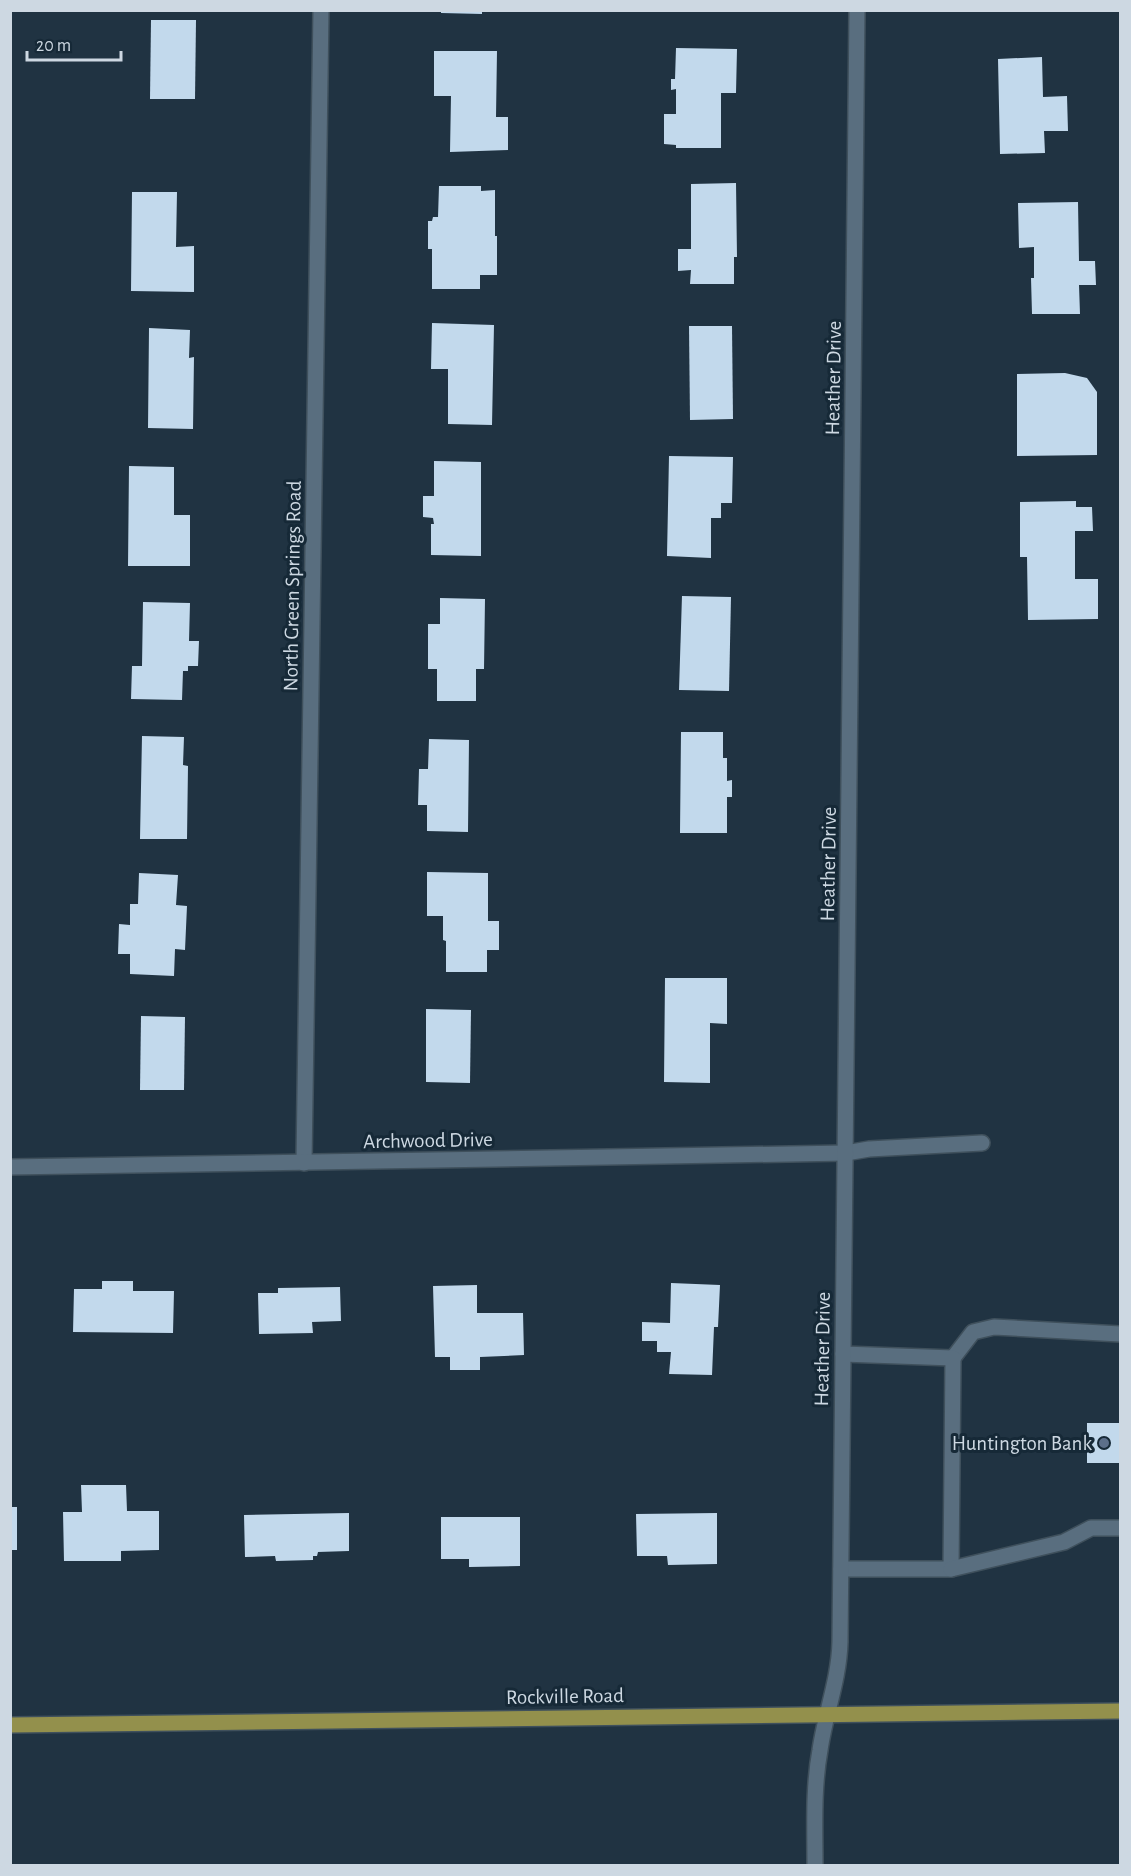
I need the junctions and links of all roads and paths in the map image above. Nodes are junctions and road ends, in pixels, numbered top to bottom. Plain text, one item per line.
1 (321, 10) edge
2 (857, 10) edge
3 (982, 1143) dead end
4 (846, 1153) junction
5 (304, 1163) junction
6 (10, 1167) edge
7 (1120, 1334) edge
8 (843, 1354) junction
9 (953, 1358) junction
10 (1120, 1528) edge
11 (841, 1569) junction
12 (951, 1569) junction
13 (1120, 1711) edge
14 (826, 1715) junction
15 (10, 1725) edge
16 (815, 1866) edge

1 - 5 street, North Green Springs Road
2 - 4 street, Heather Drive
3 - 4 street, Archwood Drive
4 - 5 street, Archwood Drive
4 - 8 street, Heather Drive
5 - 6 street, Archwood Drive
7 - 9 street
8 - 9 street
8 - 11 street, Heather Drive
9 - 12 street
10 - 12 street
11 - 12 street
11 - 14 street, Heather Drive
13 - 14 main road, Rockville Road
14 - 15 main road, Rockville Road
14 - 16 street, Heather Drive

